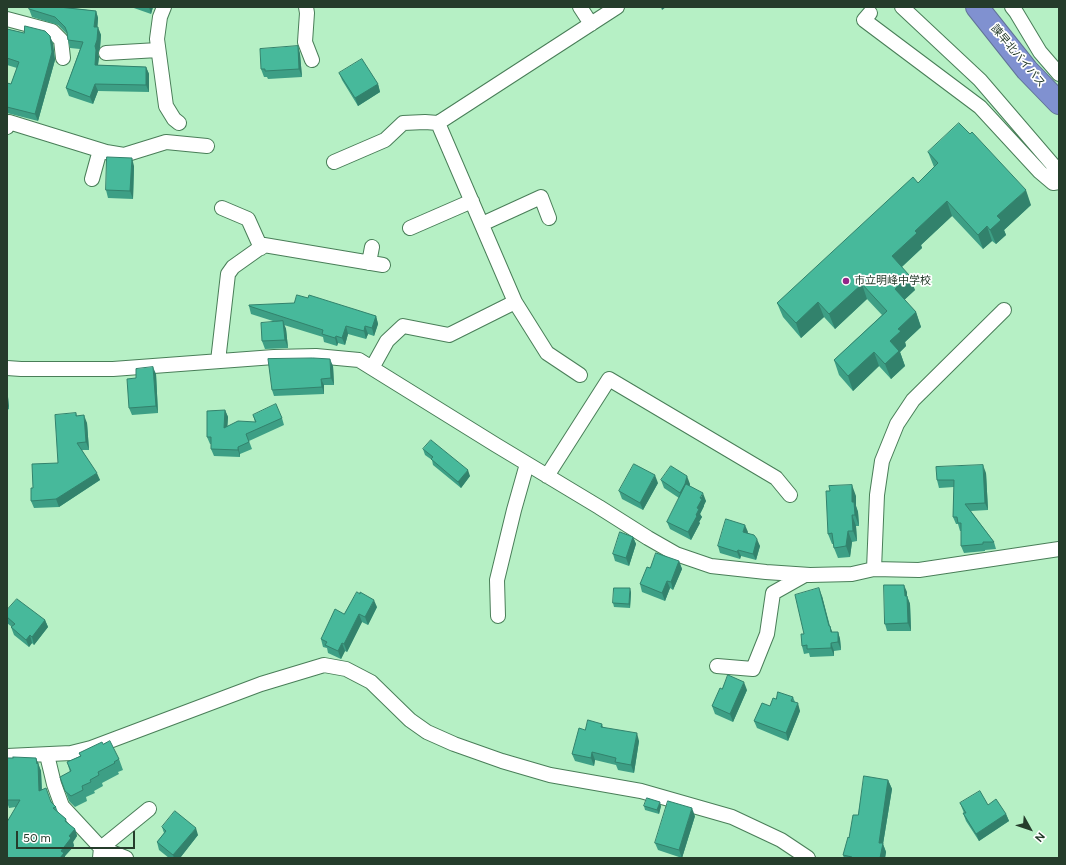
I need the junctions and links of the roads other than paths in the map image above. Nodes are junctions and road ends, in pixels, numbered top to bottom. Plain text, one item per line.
1 (164, 7) edge
2 (306, 7) edge
3 (580, 7) edge
4 (617, 7) edge
5 (902, 7) edge
6 (978, 7) edge
7 (1012, 7) edge
8 (870, 13) dead end
9 (7, 19) edge
10 (591, 24) junction
11 (158, 50) junction
12 (106, 53) dead end
13 (63, 58) dead end
14 (312, 60) dead end
15 (1059, 74) edge
16 (1059, 104) edge
17 (438, 122) junction
18 (179, 123) dead end
19 (7, 127) edge
20 (207, 146) dead end
21 (100, 150) junction
22 (334, 162) dead end
23 (1059, 172) edge
24 (92, 179) dead end
25 (1059, 182) edge
26 (472, 201) junction
27 (222, 208) dead end
28 (549, 218) dead end
29 (482, 224) junction
30 (410, 228) dead end
31 (372, 247) dead end
32 (261, 248) junction
33 (369, 263) junction
34 (383, 265) dead end
35 (515, 302) junction
36 (1004, 310) dead end
37 (218, 361) junction
38 (7, 368) edge
39 (372, 368) junction
40 (580, 375) dead end
41 (527, 464) junction
42 (547, 476) junction
43 (790, 494) dead end
44 (1059, 549) edge
45 (874, 569) junction
46 (806, 574) junction
47 (498, 616) dead end
48 (716, 666) dead end
49 (47, 755) junction
50 (7, 756) edge
51 (149, 809) dead end
52 (101, 853) edge
53 (804, 857) edge
54 (126, 858) edge

1 - 11 street
2 - 14 street
3 - 10 street
4 - 10 street
5 - 23 street
6 - 16 highway, 諫早北バイパス
7 - 15 street
8 - 25 street
9 - 13 street
10 - 17 street
11 - 12 street
11 - 18 street
17 - 22 street
17 - 26 street
19 - 21 street
20 - 21 street
21 - 24 street
26 - 29 street
26 - 30 street
27 - 32 street
28 - 29 street
29 - 35 street
31 - 33 street
32 - 33 street
32 - 37 street
33 - 34 street
35 - 39 street
35 - 40 street
36 - 45 street
37 - 38 street
37 - 39 street
39 - 41 street
41 - 42 street
41 - 47 street
42 - 43 street
42 - 46 street
44 - 45 street
45 - 46 street
46 - 48 street
49 - 50 street
49 - 52 street
49 - 53 street
51 - 52 street
52 - 54 street

